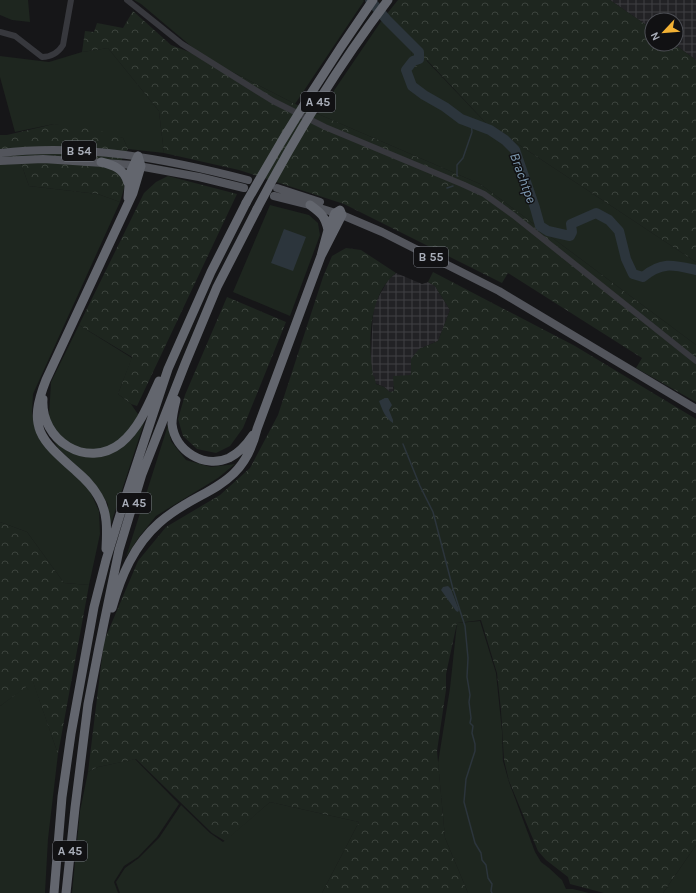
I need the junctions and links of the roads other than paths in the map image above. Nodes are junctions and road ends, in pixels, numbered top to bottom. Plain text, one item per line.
1 (71, 0) edge
2 (128, 0) edge
3 (373, 0) edge
4 (388, 0) edge
5 (136, 2) edge
6 (0, 32) edge
7 (0, 153) edge
8 (18, 155) junction
9 (138, 156) junction
10 (0, 161) edge
11 (101, 162) junction
12 (137, 165) junction
13 (248, 180) dead end
14 (128, 183) junction
15 (244, 188) dead end
16 (310, 205) junction
17 (125, 210) junction
18 (339, 212) junction
19 (328, 230) junction
20 (321, 256) junction
21 (696, 361) edge
22 (185, 364) junction
23 (168, 368) junction
24 (46, 380) junction
25 (696, 409) edge
26 (257, 429) junction
27 (106, 560) junction
28 (99, 647) junction
29 (54, 893) edge
30 (66, 893) edge

1 - 6 street
2 - 5 street
3 - 23 highway, A 45, bridge
4 - 22 highway, A 45, bridge
5 - 21 street
7 - 8 main road, B 54
8 - 9 main road, B 54
8 - 10 main road, B 54
8 - 11 main road, B 54
9 - 12 highway
9 - 13 main road, B 54
11 - 12 main road, B 54
11 - 14 highway
12 - 14 highway
12 - 15 main road, B 54
12 - 17 highway
14 - 17 highway
16 - 18 main road, B 55
16 - 18 main road
16 - 19 highway
17 - 24 highway
18 - 19 highway
18 - 20 highway
18 - 25 main road, B 55
19 - 20 highway
20 - 26 highway
22 - 26 highway
22 - 28 highway, A 45
23 - 24 highway
23 - 27 highway, A 45
24 - 27 highway
26 - 28 highway
27 - 29 highway, A 45
28 - 30 highway, A 45

